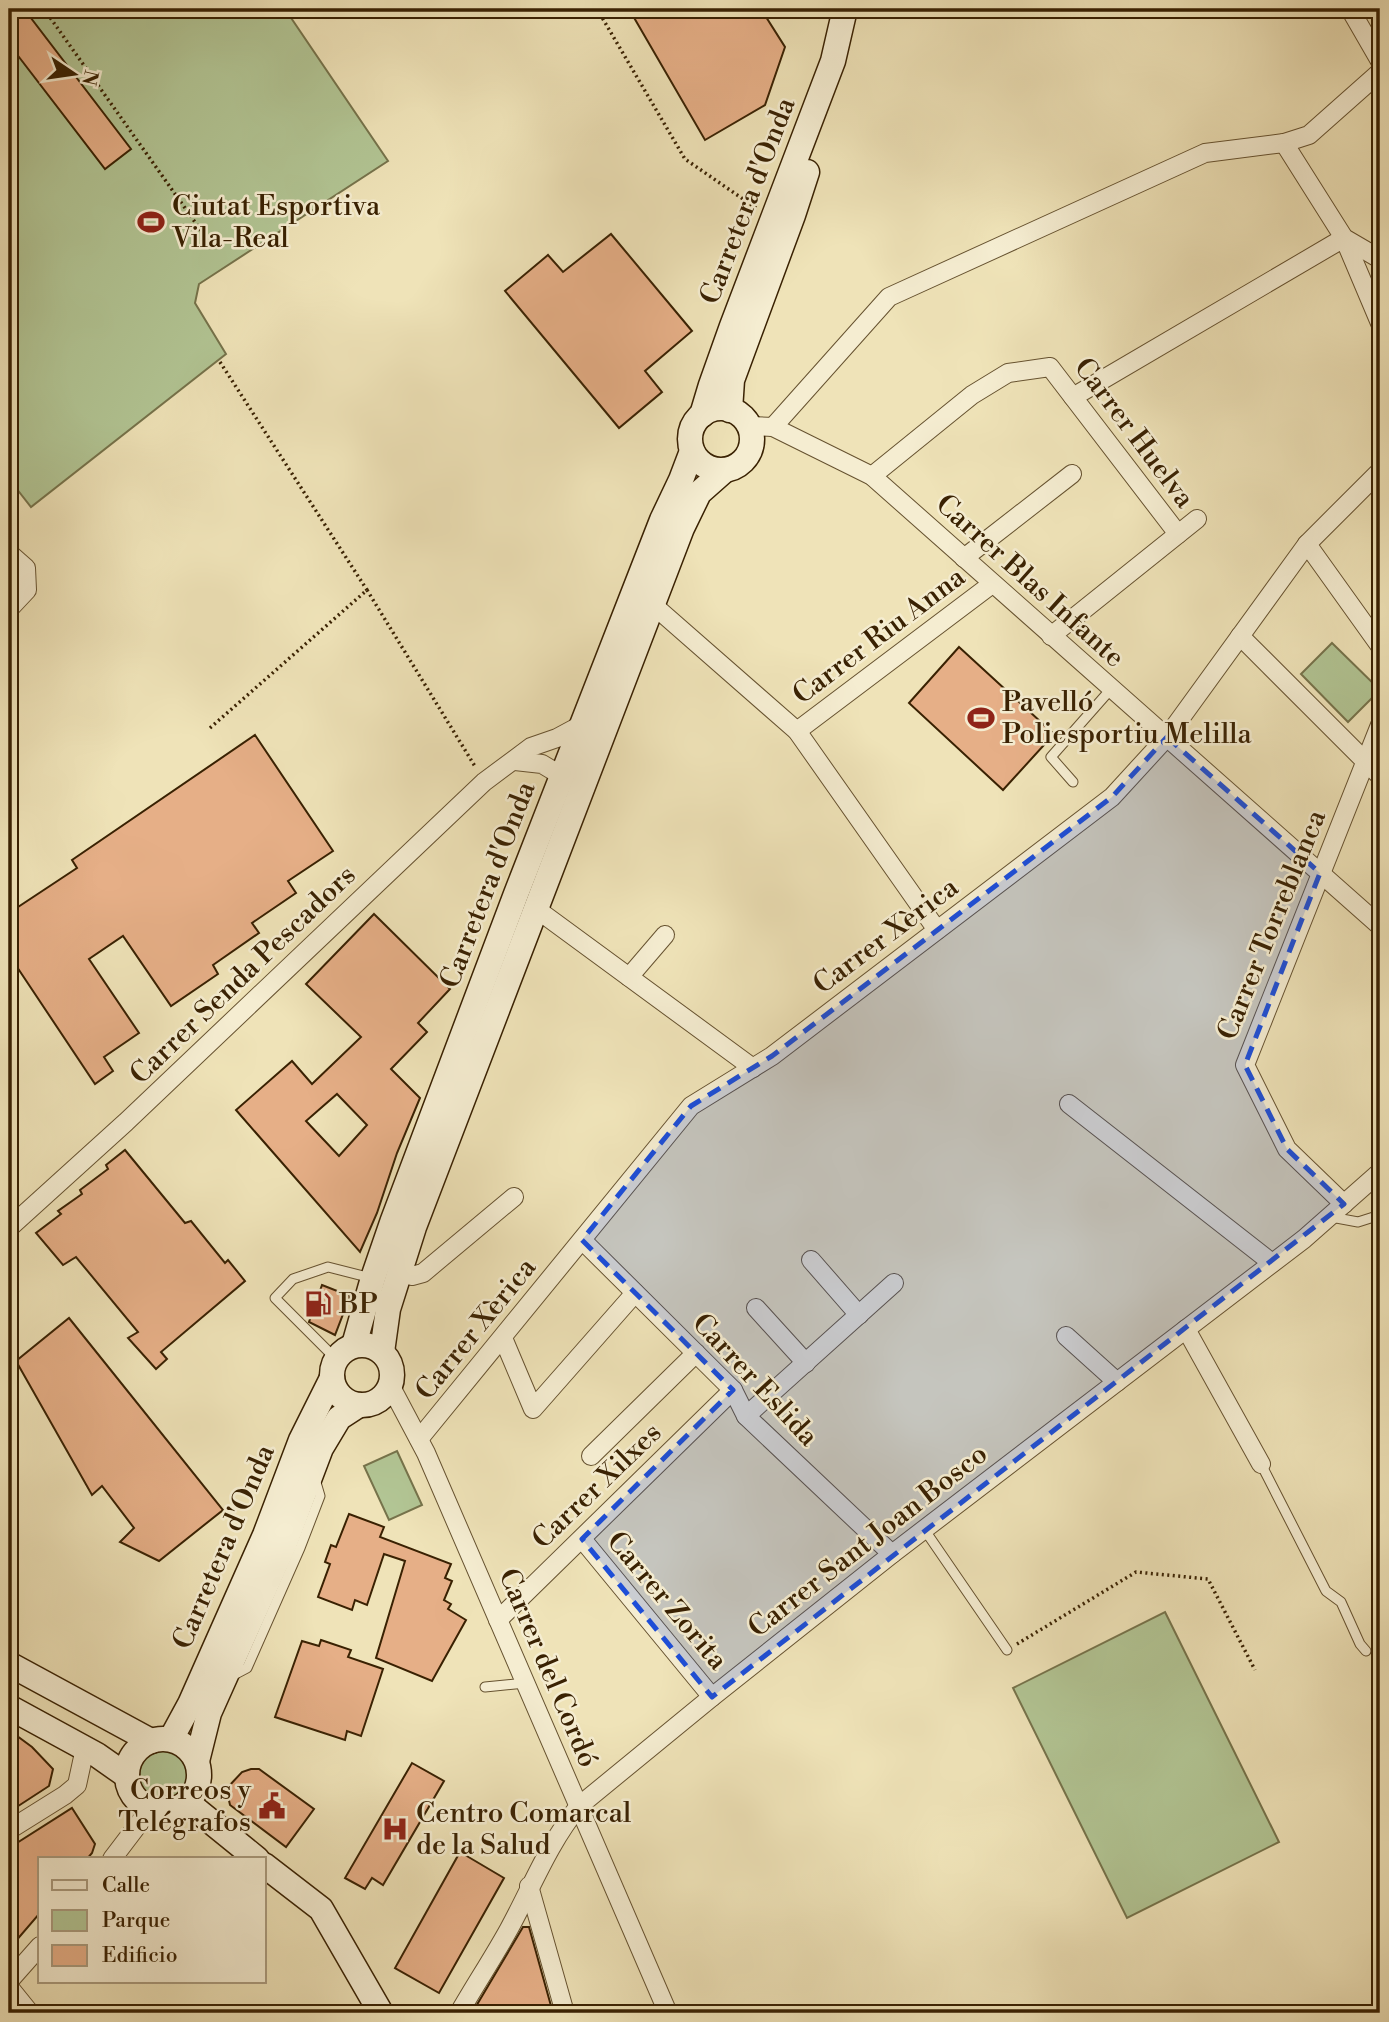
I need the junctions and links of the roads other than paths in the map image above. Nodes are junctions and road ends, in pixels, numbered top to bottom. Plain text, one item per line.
1 (845, 9) edge
2 (863, 9) edge
3 (1350, 9) edge
4 (1380, 61) edge
5 (1380, 72) edge
6 (1284, 143) junction
7 (1344, 238) junction
8 (1380, 259) edge
9 (1380, 323) edge
10 (1073, 397) junction
11 (730, 410) junction
12 (702, 415) junction
13 (761, 427) junction
14 (692, 451) junction
15 (725, 470) junction
16 (1072, 474) dead end
17 (872, 476) junction
18 (1378, 476) edge
19 (1198, 519) dead end
20 (1178, 534) junction
21 (1307, 544) junction
22 (9, 552) edge
23 (964, 558) junction
24 (992, 584) junction
25 (652, 604) junction
26 (9, 606) edge
27 (1051, 636) junction
28 (1240, 636) junction
29 (1380, 646) edge
30 (1111, 689) junction
31 (583, 724) junction
32 (1380, 725) edge
33 (797, 731) junction
34 (1167, 737) junction
35 (515, 761) junction
36 (1366, 761) junction
37 (562, 776) junction
38 (1380, 776) edge
39 (1073, 782) dead end
40 (1320, 873) junction
41 (535, 908) junction
42 (1380, 926) edge
43 (937, 930) junction
44 (665, 935) dead end
45 (629, 976) junction
46 (753, 1068) junction
47 (1069, 1104) dead end
48 (1380, 1172) edge
49 (514, 1197) dead end
50 (1344, 1204) junction
51 (1380, 1215) edge
52 (1329, 1217) junction
53 (9, 1228) edge
54 (582, 1240) junction
55 (811, 1260) dead end
56 (1272, 1263) junction
57 (398, 1273) junction
58 (373, 1278) junction
59 (894, 1283) dead end
60 (635, 1293) junction
61 (756, 1308) dead end
62 (859, 1315) junction
63 (1186, 1329) junction
64 (1066, 1336) dead end
65 (503, 1338) junction
66 (382, 1352) junction
67 (696, 1353) junction
68 (341, 1361) junction
69 (806, 1363) junction
70 (1117, 1382) junction
71 (390, 1385) junction
72 (733, 1390) junction
73 (359, 1405) junction
74 (746, 1416) junction
75 (419, 1439) junction
76 (591, 1456) dead end
77 (1261, 1464) joint
78 (925, 1529) junction
79 (582, 1539) junction
80 (892, 1554) junction
81 (498, 1620) junction
82 (1007, 1650) road end
83 (1366, 1651) dead end
84 (9, 1664) edge
85 (525, 1683) junction
86 (485, 1686) dead end
87 (712, 1697) junction
88 (9, 1707) edge
89 (161, 1740) junction
90 (85, 1748) junction
91 (197, 1761) junction
92 (127, 1776) junction
93 (188, 1802) junction
94 (579, 1806) junction
95 (150, 1809) junction
96 (9, 1830) edge
97 (114, 1857) edge
98 (255, 1857) edge
99 (266, 1866) edge
100 (529, 1886) junction
101 (38, 1948) edge
102 (9, 1981) edge
103 (9, 1987) edge
104 (30, 2013) edge
105 (381, 2013) edge
106 (459, 2013) edge
107 (565, 2013) edge
108 (668, 2013) edge

1 - 12 main road, Carretera d'Onda
2 - 11 main road, Carretera d'Onda
3 - 4 street
5 - 6 street
6 - 7 street
6 - 13 street
7 - 8 street
7 - 9 street
7 - 10 street
10 - 17 street, Carrer Huelva
10 - 20 street, Carrer Huelva
11 - 12 main road
11 - 13 main road
12 - 14 main road
13 - 15 main road
13 - 17 street, Carrer Blas Infante
14 - 15 main road
14 - 31 main road, Carretera d'Onda
15 - 25 main road, Carretera d'Onda
16 - 23 street
17 - 23 street, Carrer Blas Infante
18 - 21 street, Carrer Xèrica
19 - 20 street
20 - 27 street
21 - 28 street, Carrer Xèrica
21 - 29 street
22 - 26 street
23 - 24 street, Carrer Blas Infante
24 - 27 street, Carrer Blas Infante
24 - 33 street, Carrer Riu Anna
25 - 33 street
25 - 41 main road, Carretera d'Onda
27 - 30 street, Carrer Blas Infante
28 - 34 street, Carrer Xèrica
28 - 36 street
30 - 34 street, Carrer Blas Infante
30 - 39 lane
31 - 35 street, Carrer Senda Pescadors
31 - 37 main road, Carretera d'Onda
32 - 36 street, Carrer Torreblanca
33 - 43 street
34 - 40 street, Carrer Blas Infante
34 - 43 street, Carrer Xèrica
35 - 37 street
35 - 53 street, Carrer Senda Pescadors
36 - 38 street
36 - 40 street, Carrer Torreblanca
37 - 58 main road, Carretera d'Onda
40 - 42 street, Carrer Blas Infante
40 - 50 street, Carrer Torreblanca
41 - 45 street
41 - 57 main road, Carretera d'Onda
43 - 46 street, Carrer Xèrica
44 - 45 street
45 - 46 street
46 - 54 street, Carrer Xèrica
47 - 56 street
48 - 50 street, Carrer Sant Joan Bosco
49 - 57 street
50 - 52 street, Carrer Sant Joan Bosco
51 - 52 lane
52 - 56 street, Carrer Sant Joan Bosco
54 - 60 street, Carrer Eslida
54 - 65 street, Carrer Xèrica
55 - 62 street
56 - 63 street, Carrer Sant Joan Bosco
57 - 66 main road, Carretera d'Onda
58 - 68 main road, Carretera d'Onda
58 - 68 lane
59 - 62 street
60 - 65 street
60 - 67 street, Carrer Eslida
61 - 69 street
62 - 69 street
63 - 70 street, Carrer Sant Joan Bosco
63 - 77 street
64 - 70 street
65 - 75 street, Carrer Xèrica
66 - 68 main road
66 - 71 main road
67 - 72 street, Carrer Eslida
67 - 76 street
68 - 73 main road
68 - 89 main road, Carretera d'Onda
69 - 74 street
70 - 78 street, Carrer Sant Joan Bosco
71 - 73 main road
71 - 75 street, Carrer del Cordó
72 - 74 street, Carrer Eslida
72 - 79 street, Carrer Xilxes
73 - 91 main road, Carretera d'Onda
74 - 80 street, Carrer Eslida
75 - 81 street, Carrer del Cordó
77 - 83 lane
78 - 80 street, Carrer Sant Joan Bosco
78 - 82 lane
79 - 81 street, Carrer Xilxes
79 - 87 street, Carrer Zorita
80 - 87 street, Carrer Sant Joan Bosco
81 - 85 street, Carrer del Cordó
84 - 89 main road
85 - 86 lane
85 - 94 street, Carrer del Cordó
87 - 94 street, Carrer Sant Joan Bosco
88 - 90 main road
89 - 91 main road
89 - 92 main road
90 - 92 main road
90 - 96 street
91 - 93 main road
92 - 95 main road
93 - 95 main road
93 - 98 main road
94 - 100 street, Carrer Sant Joan Bosco
94 - 108 street, Carrer del Cordó
95 - 97 street
99 - 105 main road
100 - 106 street, Carrer Sant Joan Bosco
100 - 107 street
101 - 102 street
103 - 104 street

